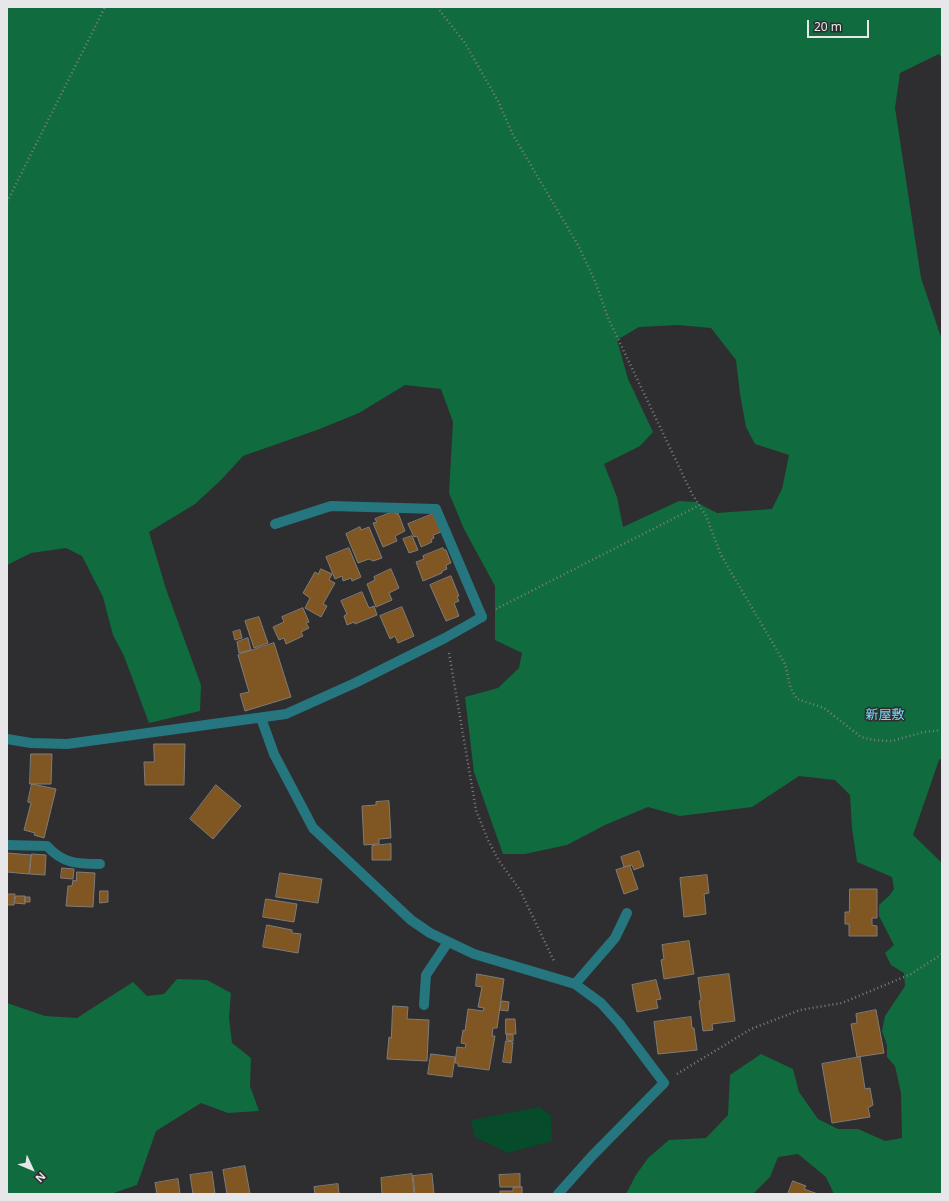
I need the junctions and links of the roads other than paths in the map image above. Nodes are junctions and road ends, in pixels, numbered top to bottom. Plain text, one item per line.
1 (275, 524) dead end
2 (261, 718) junction
3 (7, 739) edge
4 (7, 845) edge
5 (100, 864) dead end
6 (627, 913) dead end
7 (448, 942) junction
8 (570, 982) junction
9 (424, 1005) dead end
10 (558, 1194) edge

1 - 2 street
2 - 3 street
2 - 7 street
4 - 5 street
6 - 8 street
7 - 8 street
7 - 9 street
8 - 10 street

